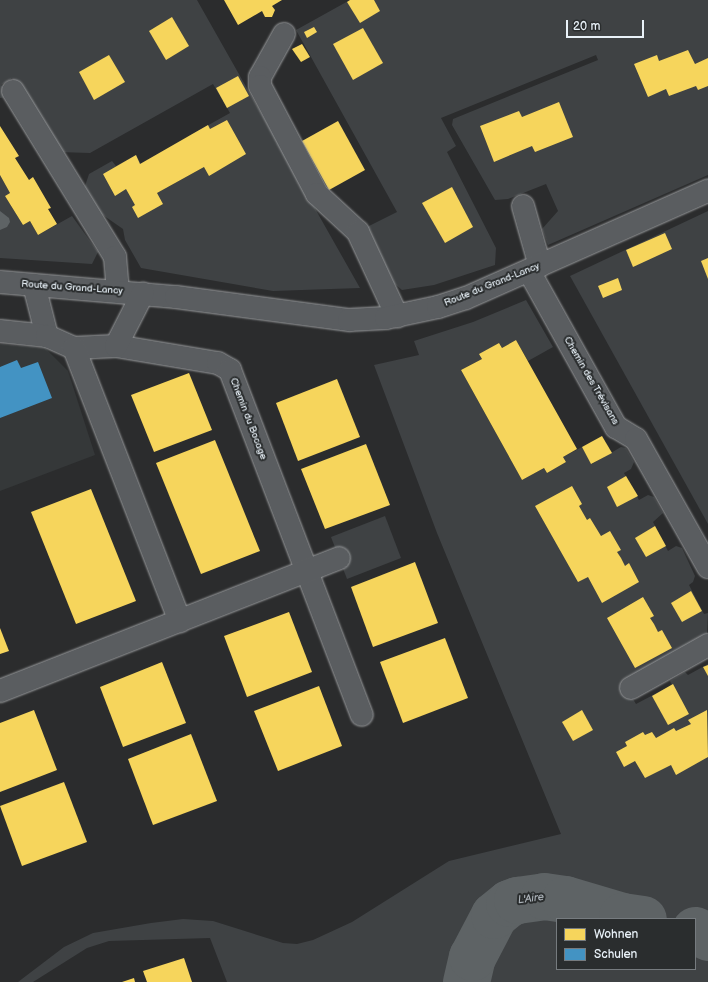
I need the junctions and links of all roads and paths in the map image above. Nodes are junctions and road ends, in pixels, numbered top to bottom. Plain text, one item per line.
1 (284, 34) dead end
2 (13, 91) dead end
3 (708, 191) edge
4 (523, 206) dead end
5 (535, 268) junction
6 (0, 282) edge
7 (34, 285) junction
8 (118, 291) junction
9 (143, 294) junction
10 (397, 316) junction
11 (0, 331) edge
12 (47, 336) junction
13 (116, 346) junction
14 (74, 348) junction
15 (339, 558) dead end
16 (708, 567) edge
17 (308, 570) junction
18 (180, 621) junction
19 (708, 645) edge
20 (631, 688) dead end
21 (0, 691) edge
22 (362, 715) dead end

1 - 10 street
2 - 8 street
3 - 5 street, Route du Grand-Lancy
4 - 5 street, Chemin des Trévisans
5 - 10 street, Route du Grand-Lancy
5 - 16 street, Chemin des Trévisans
6 - 7 street, Route du Grand-Lancy
7 - 8 street, Route du Grand-Lancy
7 - 12 street
8 - 9 street, Route du Grand-Lancy
9 - 10 street, Route du Grand-Lancy
9 - 13 street
11 - 12 street, Chemin du Bocage
12 - 14 street, Chemin du Bocage
13 - 14 street, Chemin du Bocage
13 - 17 street, Chemin du Bocage
14 - 18 street
15 - 17 street
17 - 18 street
17 - 22 street, Chemin du Bocage
18 - 21 street
19 - 20 street

